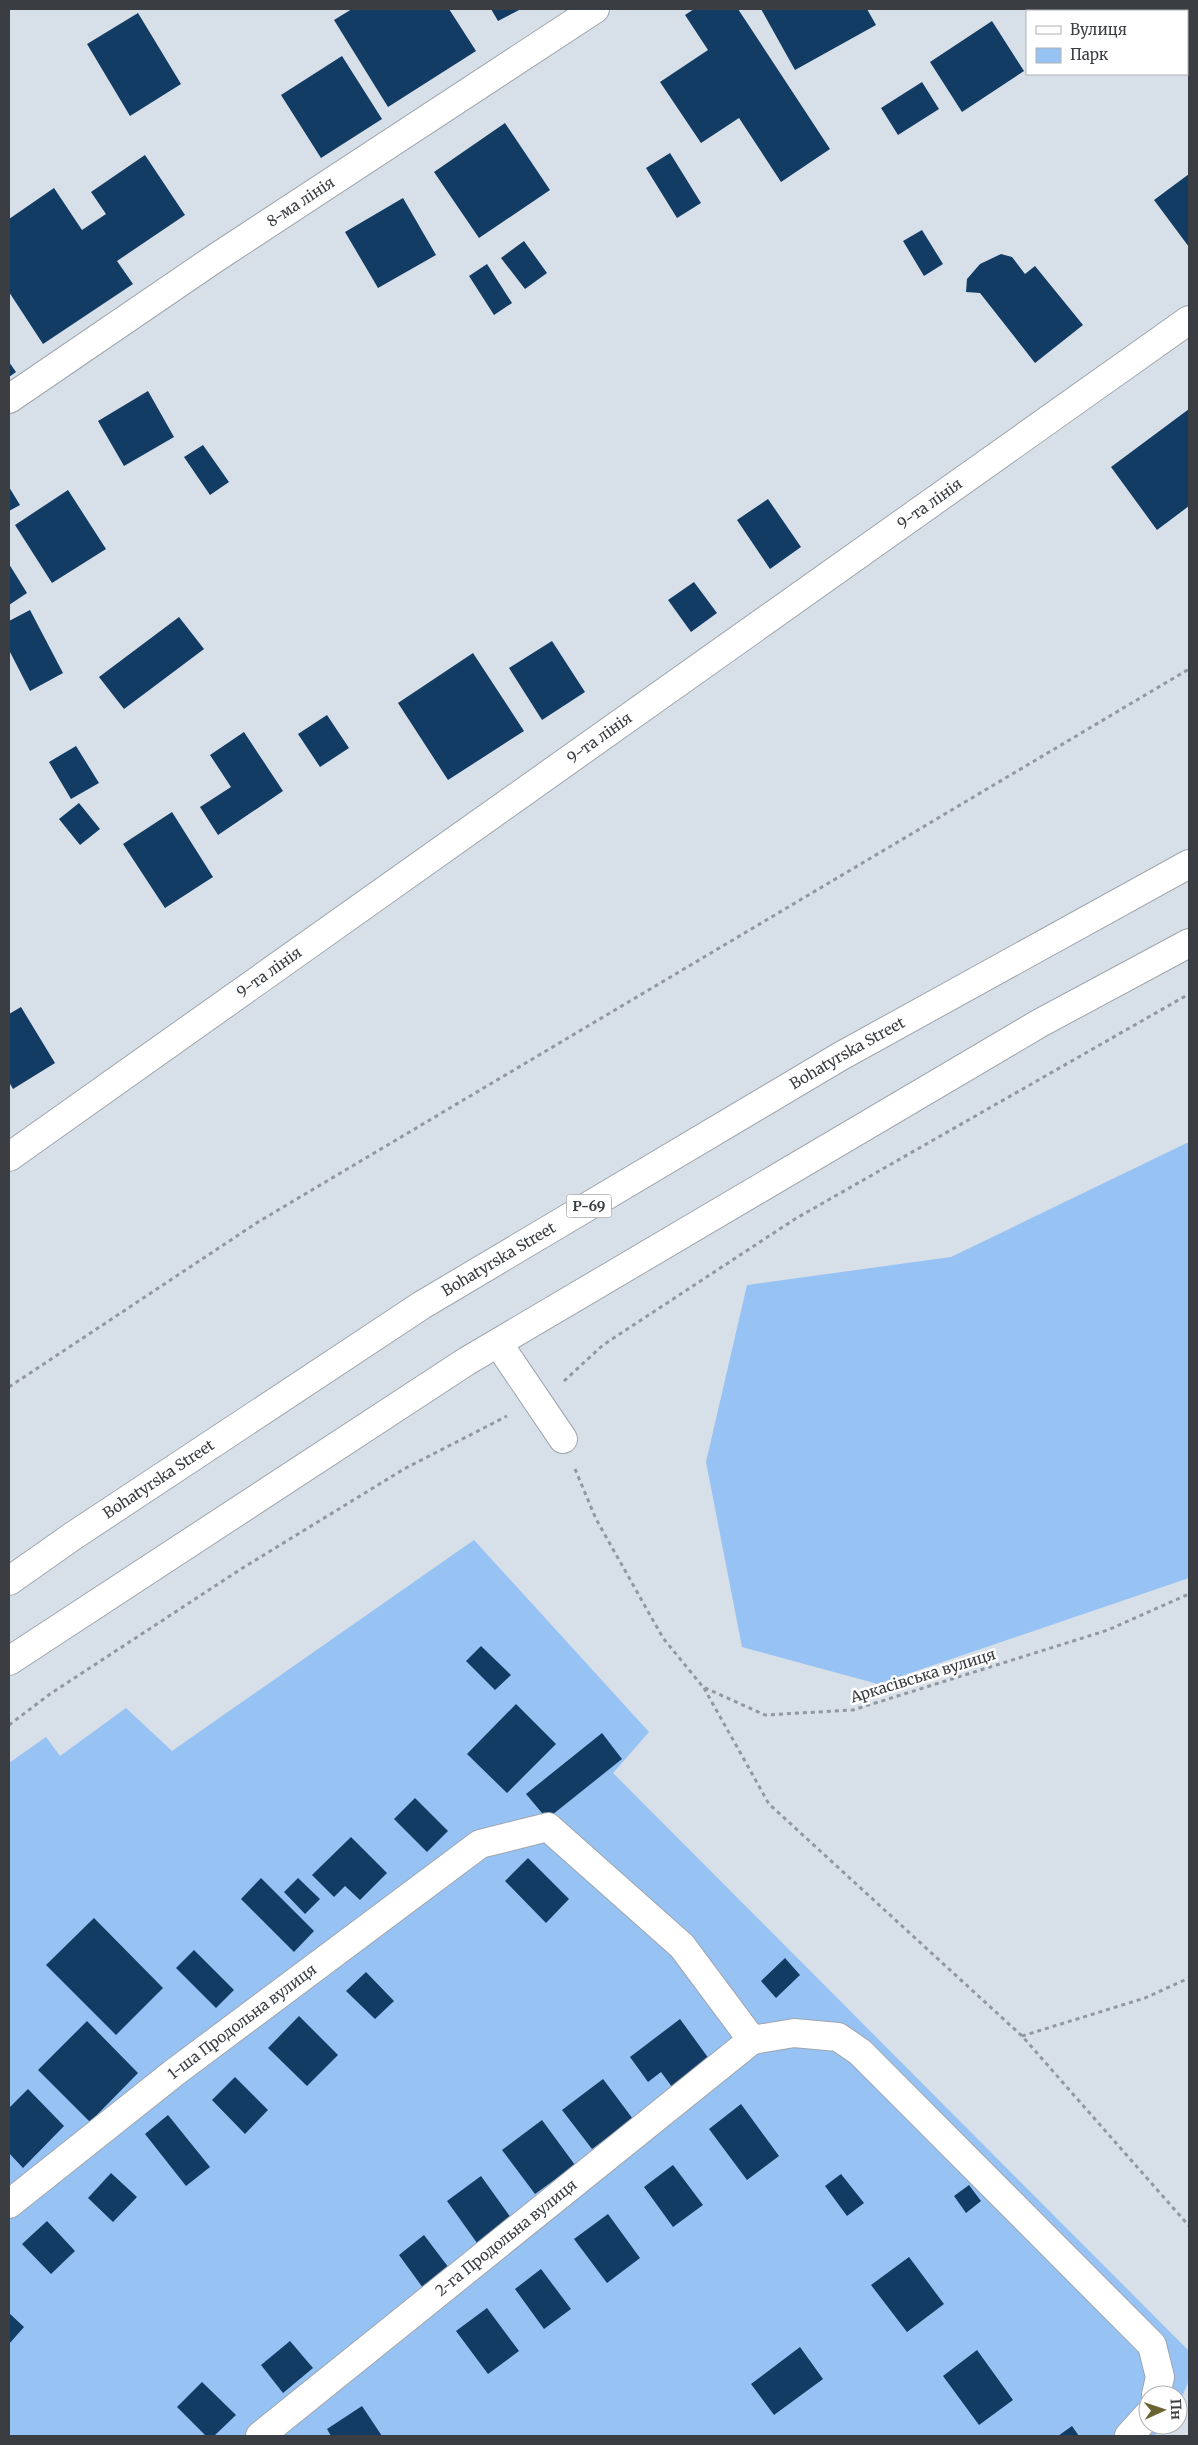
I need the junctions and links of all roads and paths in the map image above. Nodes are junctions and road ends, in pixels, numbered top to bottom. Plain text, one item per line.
1 (595, 9) edge
2 (1189, 320) edge
3 (9, 399) edge
4 (1189, 669) edge
5 (1189, 864) edge
6 (1189, 943) edge
7 (1189, 994) edge
8 (9, 1157) edge
9 (498, 1343) junction
10 (9, 1387) edge
11 (539, 1404) junction
12 (563, 1439) joint
13 (9, 1581) edge
14 (1189, 1594) edge
15 (9, 1660) edge
16 (703, 1687) junction
17 (9, 1725) edge
18 (1189, 1978) edge
19 (1022, 2036) junction
20 (752, 2040) junction
21 (9, 2204) edge
22 (1189, 2226) edge
23 (1158, 2385) edge
24 (1138, 2426) edge
25 (260, 2436) edge
26 (1129, 2436) edge

1 - 3 street, 8-ма лінія
2 - 8 street, 9-та лінія
4 - 10 path
5 - 13 street, Bohatyrska Street / Р-69
6 - 9 street
7 - 11 path
9 - 11 street
9 - 15 street
11 - 12 street
11 - 17 path
12 - 16 path, Аркасівська вулиця
14 - 16 path, Аркасівська вулиця
16 - 19 path
18 - 19 path
19 - 22 path
20 - 21 street, 1-ша Продольна вулиця
20 - 23 street
20 - 25 street, 2-га Продольна вулиця
24 - 26 street

